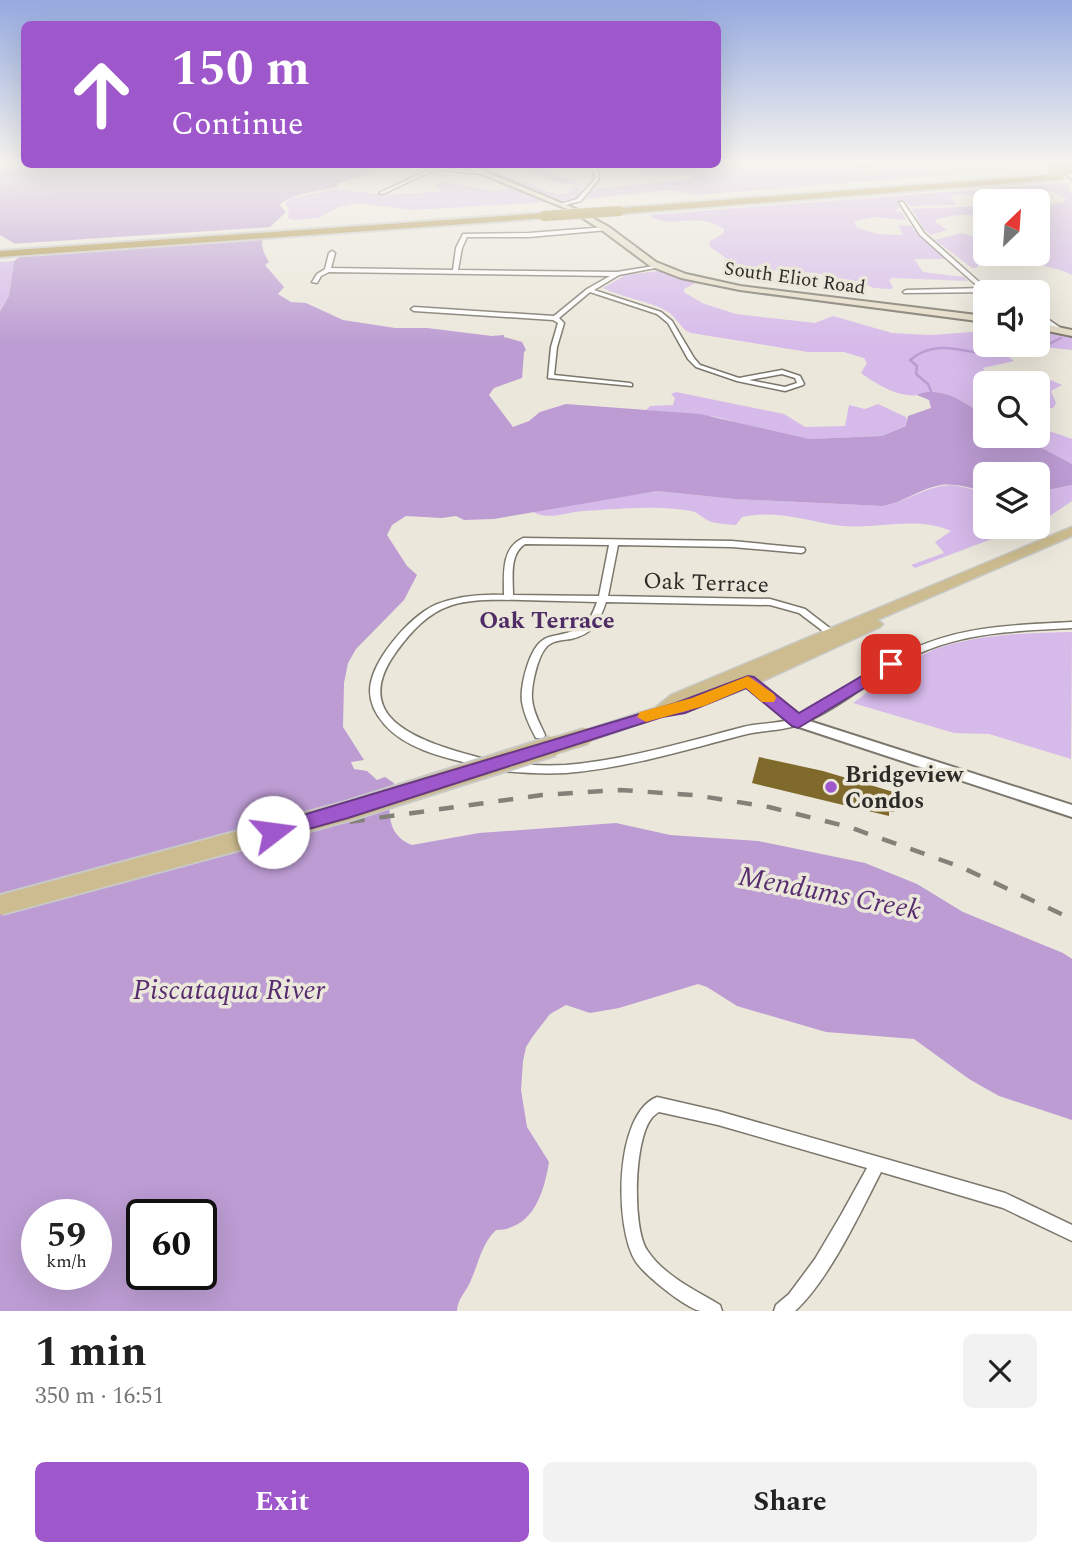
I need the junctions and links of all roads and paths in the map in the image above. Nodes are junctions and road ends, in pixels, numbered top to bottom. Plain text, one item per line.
1 (420, 222) edge
2 (594, 222) edge
3 (914, 222) edge
4 (606, 229) junction
5 (0, 252) edge
6 (332, 253) dead end
7 (658, 266) junction
8 (327, 270) junction
9 (455, 272) junction
10 (617, 274) junction
11 (978, 280) edge
12 (315, 282) dead end
13 (589, 290) junction
14 (906, 292) dead end
15 (973, 292) edge
16 (414, 309) dead end
17 (973, 317) edge
18 (555, 318) junction
19 (1050, 321) edge
20 (1050, 328) edge
21 (1060, 330) junction
22 (1072, 333) edge
23 (739, 380) junction
24 (630, 384) dead end
25 (1072, 531) edge
26 (1072, 541) edge
27 (614, 542) junction
28 (801, 550) dead end
29 (508, 598) junction
30 (601, 598) junction
31 (1072, 625) edge
32 (836, 637) junction
33 (743, 677) junction
34 (798, 722) junction
35 (540, 734) dead end
36 (1072, 811) edge
37 (0, 905) edge
38 (877, 1163) junction
39 (1072, 1233) edge
40 (714, 1311) edge
41 (782, 1311) edge

1 - 5 highway, bridge
2 - 4 main road, South Eliot Road
3 - 11 street
4 - 7 main road, South Eliot Road
4 - 9 street
6 - 8 street
7 - 10 street
7 - 17 main road, South Eliot Road
8 - 9 street
8 - 12 street
9 - 10 street
10 - 13 street
13 - 18 street
13 - 23 street
14 - 15 street
16 - 18 street
18 - 24 street
19 - 21 street
20 - 21 main road
21 - 22 main road
23 - 23 street
25 - 32 main road
26 - 32 main road
27 - 28 street, Oak Terrace
27 - 29 street, Oak Terrace
27 - 30 street, Oak Terrace
29 - 30 street, Oak Terrace
29 - 34 street, Oak Terrace
30 - 32 street, Oak Terrace
30 - 35 street, Oak Terrace
31 - 34 street
32 - 33 main road
32 - 33 main road
33 - 34 street
33 - 37 main road, bridge
34 - 36 street
38 - 39 street
38 - 40 street
38 - 41 street

